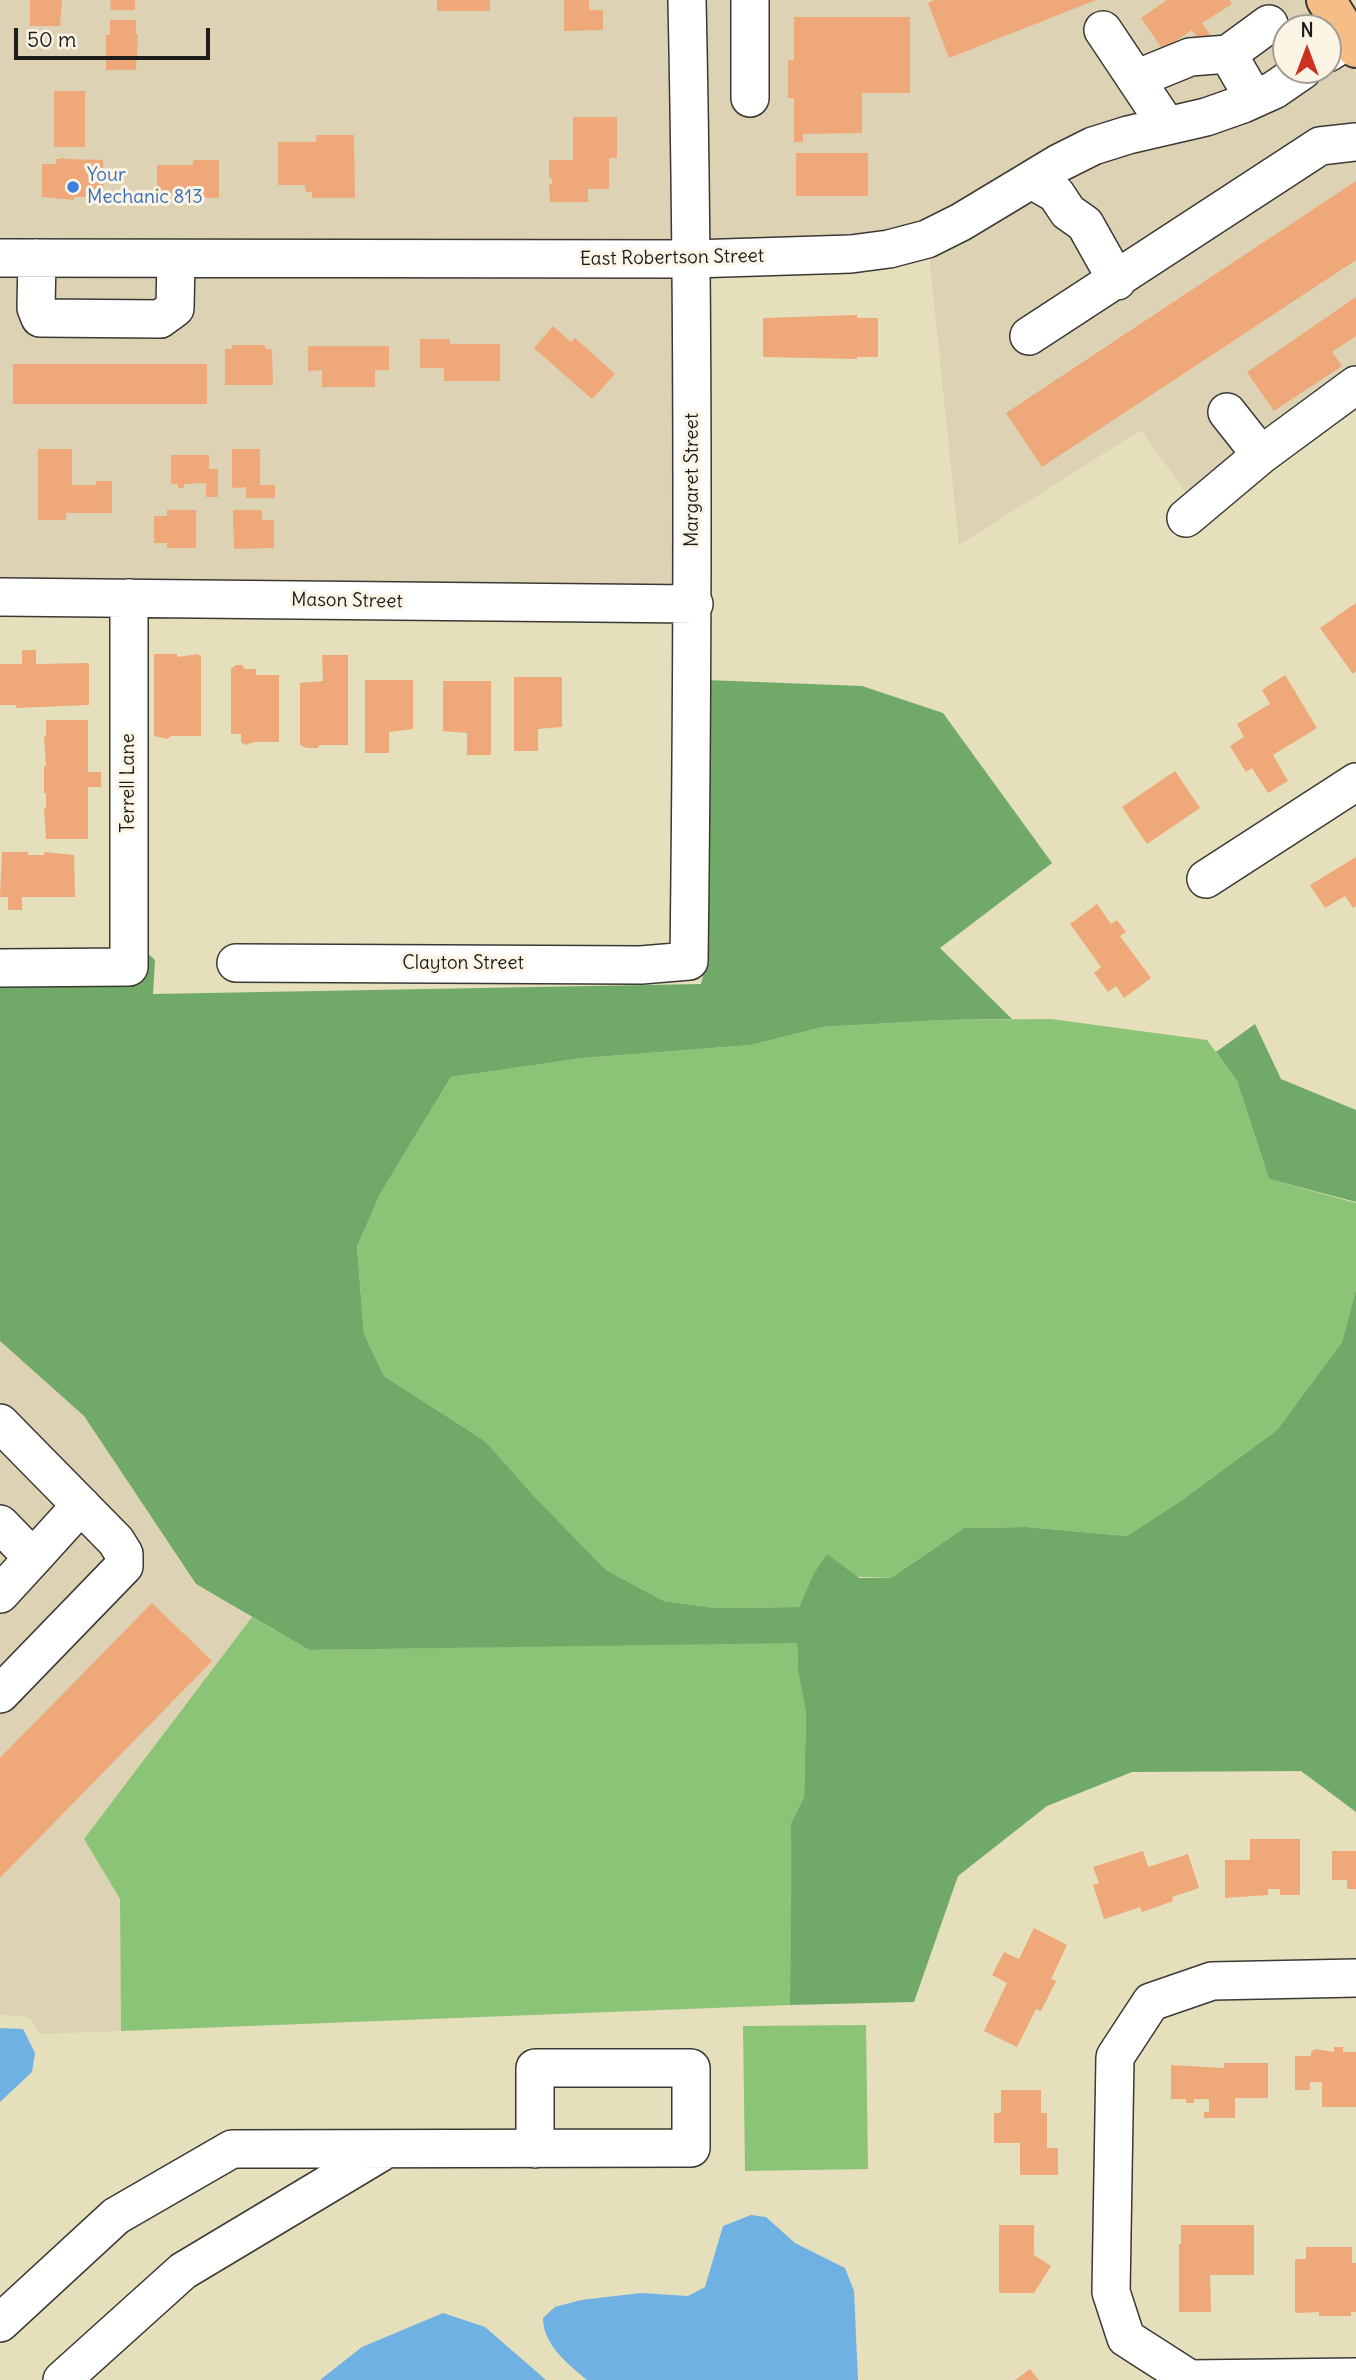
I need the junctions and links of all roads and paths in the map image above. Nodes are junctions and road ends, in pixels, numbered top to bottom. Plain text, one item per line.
1 (687, 0) edge
2 (750, 0) edge
3 (1325, 0) edge
4 (1269, 24) dead end
5 (1103, 30) dead end
6 (1347, 44) edge
7 (1228, 54) junction
8 (1136, 79) junction
9 (1282, 84) edge
10 (750, 98) dead end
11 (1254, 99) junction
12 (1167, 126) junction
13 (1356, 142) edge
14 (1076, 155) junction
15 (1032, 180) junction
16 (1085, 224) junction
17 (0, 258) edge
18 (37, 258) junction
19 (176, 258) junction
20 (693, 259) junction
21 (1117, 281) junction
22 (1029, 336) dead end
23 (1356, 385) edge
24 (1227, 412) dead end
25 (1261, 456) junction
26 (1186, 518) dead end
27 (0, 597) edge
28 (129, 598) junction
29 (694, 604) junction
30 (1356, 782) edge
31 (1206, 879) dead end
32 (689, 961) joint
33 (236, 963) dead end
34 (0, 968) edge
35 (0, 1423) edge
36 (81, 1505) junction
37 (0, 1524) edge
38 (33, 1558) junction
39 (0, 1594) edge
40 (0, 1694) edge
41 (1356, 1978) edge
42 (385, 2149) junction
43 (535, 2149) junction
44 (0, 2323) edge
45 (1356, 2377) edge
46 (62, 2380) edge

1 - 20 street, Margaret Street
2 - 10 street
3 - 6 main road
4 - 7 street
5 - 8 street
7 - 8 street
7 - 11 street
8 - 12 street
9 - 11 street, East Robertson Street
11 - 12 street, East Robertson Street
12 - 14 street, East Robertson Street
13 - 21 street
14 - 15 street, East Robertson Street
14 - 16 street
15 - 16 street
15 - 20 street, East Robertson Street
16 - 21 street
17 - 18 street, East Robertson Street
18 - 19 street, East Robertson Street
18 - 19 street
19 - 20 street, East Robertson Street
20 - 29 street, Margaret Street
21 - 22 street
23 - 25 street
24 - 25 street
25 - 26 street
27 - 28 street, Mason Street
28 - 29 street, Mason Street
28 - 34 street, Terrell Lane
29 - 32 street, Margaret Street
30 - 31 street
32 - 33 street, Clayton Street
35 - 36 street
36 - 38 street
36 - 40 street
37 - 38 street
38 - 39 street
41 - 45 street
42 - 43 street
42 - 44 street
42 - 46 street
43 - 43 street

